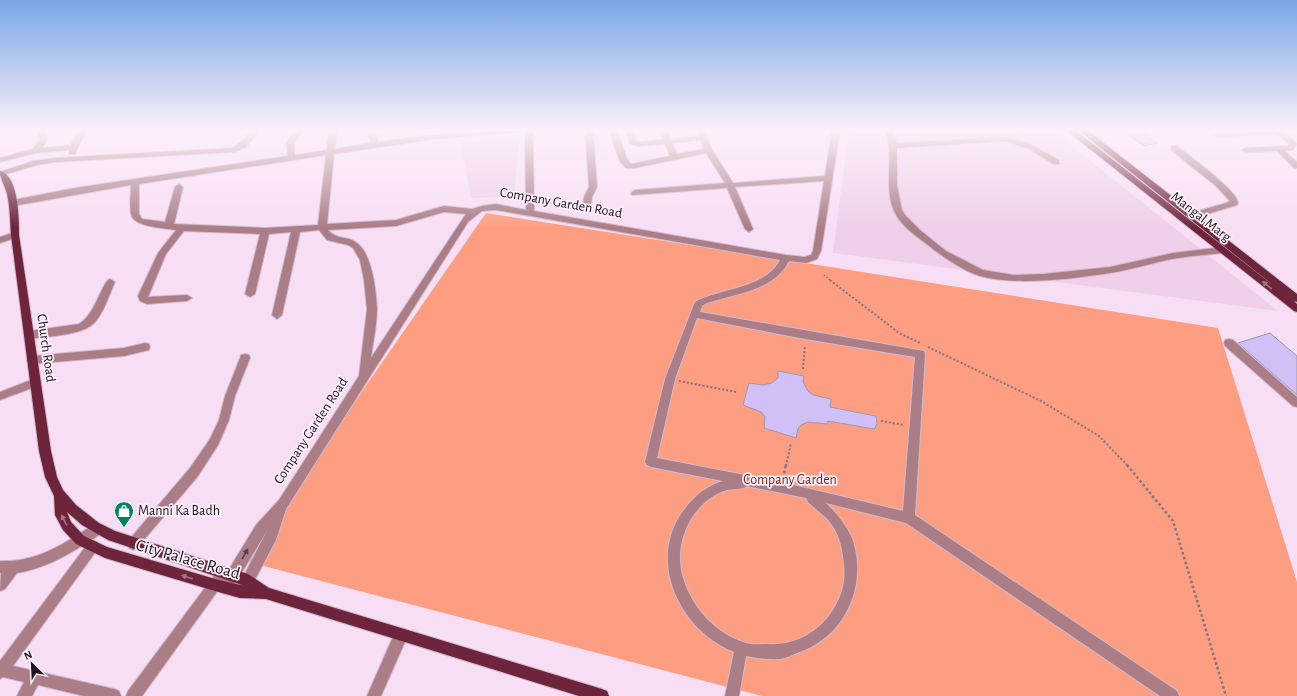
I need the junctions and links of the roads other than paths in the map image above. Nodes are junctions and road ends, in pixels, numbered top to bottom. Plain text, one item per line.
1 (6, 162) edge
2 (41, 162) edge
3 (263, 162) edge
4 (329, 162) edge
5 (529, 162) edge
6 (591, 162) edge
7 (625, 162) edge
8 (649, 162) edge
9 (716, 162) edge
10 (831, 162) edge
11 (893, 162) edge
12 (1111, 162) edge
13 (1123, 162) edge
14 (1192, 162) edge
15 (15, 170) junction
16 (1, 173) edge
17 (828, 178) junction
18 (135, 182) junction
19 (730, 185) junction
20 (179, 187) dead end
21 (635, 193) dead end
22 (644, 196) dead end
23 (13, 203) junction
24 (587, 205) dead end
25 (472, 212) junction
26 (530, 213) junction
27 (1191, 216) junction
28 (169, 224) junction
29 (182, 228) junction
30 (322, 228) junction
31 (749, 229) dead end
32 (296, 230) junction
33 (266, 231) junction
34 (16, 235) junction
35 (0, 240) edge
36 (1223, 250) junction
37 (786, 258) junction
38 (110, 282) dead end
39 (250, 294) dead end
40 (187, 298) dead end
41 (1297, 299) edge
42 (1297, 309) edge
43 (694, 314) junction
44 (277, 315) dead end
45 (29, 335) junction
46 (1229, 343) dead end
47 (145, 347) dead end
48 (245, 358) dead end
49 (32, 360) junction
50 (364, 378) junction
51 (36, 382) junction
52 (0, 396) edge
53 (1297, 403) edge
54 (752, 482) junction
55 (806, 494) junction
56 (60, 495) junction
57 (283, 504) junction
58 (909, 518) junction
59 (98, 529) junction
60 (80, 540) junction
61 (133, 544) junction
62 (93, 546) junction
63 (6, 568) edge
64 (228, 575) junction
65 (248, 580) junction
66 (0, 585) edge
67 (220, 586) junction
68 (240, 592) junction
69 (266, 593) junction
70 (401, 635) junction
71 (741, 648) junction
72 (0, 671) edge
73 (35, 677) junction
74 (94, 694) edge
75 (24, 696) edge
76 (114, 696) edge
77 (134, 696) edge
78 (374, 696) edge
79 (602, 696) edge
80 (732, 696) edge
81 (1172, 696) edge

1 - 15 street
2 - 15 street
3 - 18 street
4 - 30 street
5 - 26 street
6 - 24 street
7 - 8 street
9 - 19 street
10 - 17 street, Company Garden Road
11 - 36 street
12 - 36 main road, Mangal Marg
13 - 27 main road, Mangal Marg
14 - 27 street
15 - 16 street
16 - 23 main road, Church Road
17 - 19 street
17 - 37 street, Company Garden Road
18 - 23 street
18 - 28 street
19 - 21 street
19 - 22 street
19 - 31 street
20 - 28 street
23 - 34 main road, Church Road
25 - 26 street, Company Garden Road
25 - 30 street
25 - 50 street, Company Garden Road
26 - 37 street, Company Garden Road
27 - 41 main road, Mangal Marg
28 - 29 street
29 - 33 street
29 - 40 street
30 - 32 street
30 - 50 street
32 - 33 street
32 - 44 street
33 - 39 street
34 - 35 street
34 - 45 main road, Church Road
42 -> 36 main road, Mangal Marg
37 - 43 street
38 - 45 street
43 - 54 street
43 - 58 street
45 - 49 main road, Church Road
46 - 53 street
47 - 49 street
48 - 61 street
49 - 51 main road, Church Road
50 - 57 street, Company Garden Road
51 - 52 street
51 - 56 main road, Church Road
54 - 55 street
54 - 71 street
55 - 58 street
55 - 71 street
56 - 59 main road, Church Road
60 -> 56 main road, Church Road
64 -> 57 street, Company Garden Road
57 - 65 street, Company Garden Road
58 - 81 street
59 - 60 street
59 - 61 main road, City Palace Road
60 - 62 main road, City Palace Road
60 - 63 street
61 - 64 main road, City Palace Road
67 -> 62 main road, City Palace Road
62 - 72 street
63 - 66 street
64 - 65 main road
64 - 67 street, Company Garden Road
65 - 68 street, Company Garden Road
65 - 69 main road
67 - 68 main road, City Palace Road
67 - 77 street, Company Garden Road
68 - 69 main road, City Palace Road
69 - 70 main road
70 - 78 street
70 - 79 main road
71 - 80 street
72 - 73 street
73 - 74 street
73 - 75 street
74 - 76 street

